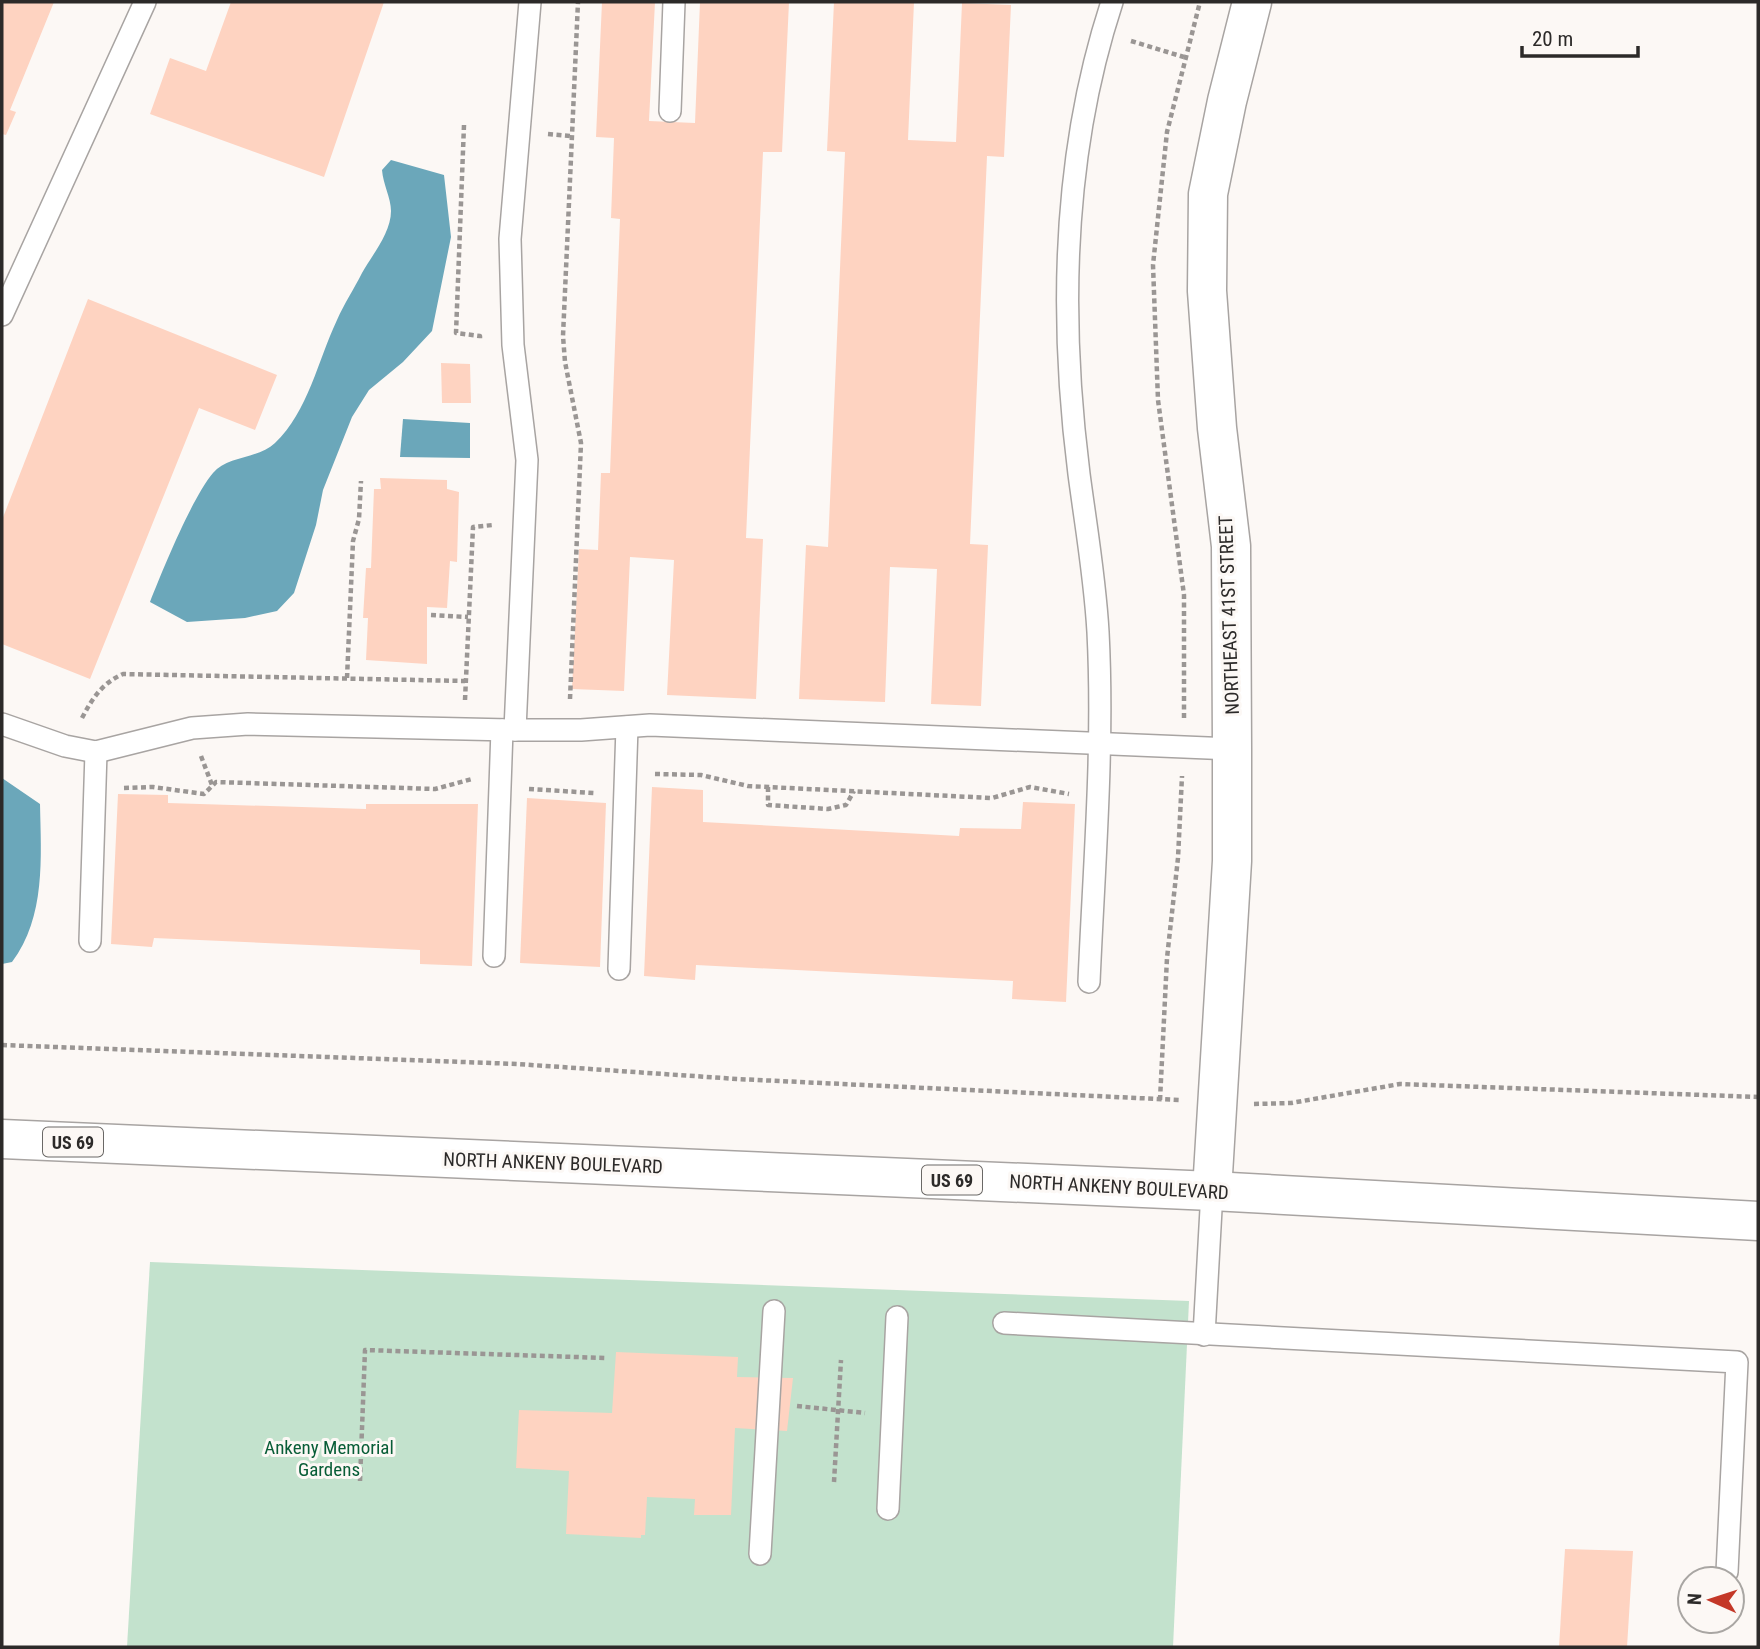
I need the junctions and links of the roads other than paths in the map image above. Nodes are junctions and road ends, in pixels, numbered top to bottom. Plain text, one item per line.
1 (145, 2) edge
2 (530, 2) edge
3 (674, 2) edge
4 (1112, 2) edge
5 (1252, 2) edge
6 (670, 111) dead end
7 (2, 315) edge
8 (2, 724) edge
9 (627, 727) junction
10 (509, 730) junction
11 (1099, 745) junction
12 (1232, 749) junction
13 (96, 752) junction
14 (90, 941) dead end
15 (494, 956) dead end
16 (619, 969) dead end
17 (1089, 982) dead end
18 (2, 1139) edge
19 (1212, 1191) junction
20 (1758, 1221) edge
21 (774, 1311) dead end
22 (897, 1317) dead end
23 (1004, 1323) dead end
24 (1204, 1335) junction
25 (888, 1509) dead end
26 (760, 1554) dead end
27 (1727, 1565) edge

1 - 7 lane
2 - 10 lane
3 - 6 lane
4 - 11 lane
5 - 12 main road, NORTHEAST 41ST STREET
8 - 13 lane
9 - 10 lane
9 - 11 lane
9 - 16 lane
10 - 13 lane
10 - 15 lane
11 - 12 lane
11 - 17 lane
12 - 19 main road, NORTHEAST 41ST STREET
13 - 14 lane
18 - 19 main road, NORTH ANKENY BOULEVARD / US 69
19 - 20 main road, NORTH ANKENY BOULEVARD / US 69
19 - 24 lane
21 - 26 lane
22 - 25 lane
23 - 24 lane
24 - 27 lane

